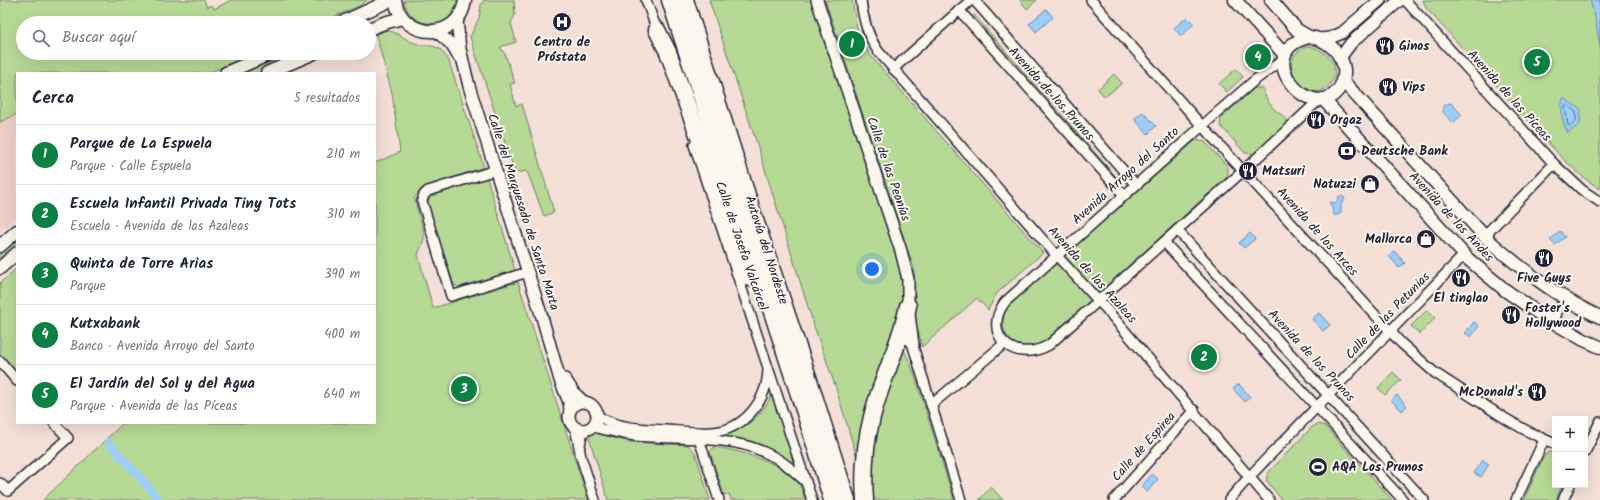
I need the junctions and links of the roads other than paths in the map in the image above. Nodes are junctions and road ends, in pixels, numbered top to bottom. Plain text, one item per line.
1 (391, 0) edge
2 (395, 0) edge
3 (465, 0) edge
4 (646, 0) edge
5 (670, 0) edge
6 (685, 0) edge
7 (817, 0) edge
8 (861, 0) edge
9 (971, 0) edge
10 (974, 0) edge
11 (1091, 0) edge
12 (1235, 0) edge
13 (1271, 0) edge
14 (1380, 0) edge
15 (1400, 0) edge
16 (1405, 0) edge
17 (959, 10) junction
18 (356, 16) edge
19 (402, 18) junction
20 (457, 20) junction
21 (376, 26) edge
22 (657, 30) junction
23 (436, 31) junction
24 (1315, 38) junction
25 (1284, 57) junction
26 (1340, 58) junction
27 (256, 60) edge
28 (298, 60) edge
29 (464, 67) junction
30 (893, 69) junction
31 (228, 72) edge
32 (269, 72) edge
33 (1342, 80) junction
34 (1321, 99) junction
35 (1202, 126) junction
36 (1554, 164) junction
37 (496, 170) junction
38 (1243, 171) junction
39 (1136, 185) junction
40 (1124, 195) junction
41 (1600, 202) edge
42 (1177, 230) junction
43 (16, 232) edge
44 (1487, 239) junction
45 (1164, 242) junction
46 (0, 246) edge
47 (16, 254) edge
48 (1057, 256) junction
49 (1468, 259) junction
50 (0, 268) edge
51 (528, 272) junction
52 (1098, 301) junction
53 (908, 306) junction
54 (1595, 315) edge
55 (1554, 323) junction
56 (1390, 332) junction
57 (898, 341) junction
58 (1004, 343) junction
59 (1600, 347) edge
60 (915, 350) junction
61 (0, 361) edge
62 (557, 365) junction
63 (768, 365) junction
64 (16, 380) edge
65 (1329, 396) junction
66 (584, 402) junction
67 (932, 406) junction
68 (1318, 407) junction
69 (570, 410) junction
70 (1194, 410) junction
71 (598, 416) junction
72 (808, 422) junction
73 (1600, 422) edge
74 (55, 424) edge
75 (585, 428) junction
76 (699, 439) junction
77 (1544, 440) junction
78 (1552, 443) edge
79 (1588, 446) edge
80 (1249, 477) junction
81 (0, 483) edge
82 (807, 483) junction
83 (1569, 488) edge
84 (595, 500) edge
85 (719, 500) edge
86 (812, 500) edge
87 (832, 500) edge
88 (847, 500) edge
89 (865, 500) edge
90 (961, 500) edge
91 (1114, 500) edge
92 (1229, 500) edge
93 (1269, 500) edge
94 (1403, 500) edge
95 (1424, 500) edge
96 (1516, 500) edge
97 (1563, 500) edge

1 - 18 main road
2 - 19 main road
3 - 20 main road
4 - 22 street, Calle de Josefa Valcárcel
5 - 72 highway, Autovía del Nordeste
6 - 88 highway, Autovía del Nordeste
7 - 53 street, Calle de las Peonías
8 - 30 street, Avenida de las Azaleas
9 - 17 street
10 - 39 street, Avenida de los Prunos
11 - 35 street, Avenida de los Arces
12 - 25 main road
13 - 24 main road
14 - 24 street
15 - 26 street
16 - 36 street, Avenida de las Píceas
17 - 30 street
17 - 40 street, Avenida de los Prunos
19 - 21 main road
19 - 23 main road
20 - 23 main road
20 - 29 street, Calle del Marquesado de Santa Marta
22 - 63 street, Calle de Josefa Valcárcel
22 - 72 highway
23 - 29 street, Calle del Marquesado de Santa Marta
24 - 25 main road
24 - 26 main road
25 - 34 main road
25 - 35 street, Avenida Arroyo del Santo
26 - 33 main road
27 - 31 main road
28 - 32 main road
29 - 37 street, Calle del Marquesado de Santa Marta
30 - 48 street, Avenida de las Azaleas
33 - 34 main road
33 - 44 main road, Avenida de los Andes
34 - 38 street
34 - 49 main road, Avenida de los Andes
35 - 38 street, Avenida de los Arces
35 - 39 street, Avenida Arroyo del Santo
36 - 41 street, Avenida de las Píceas
36 - 44 street
37 - 51 street, Calle del Marquesado de Santa Marta
37 - 51 street
38 - 42 street
38 - 56 street, Avenida de los Arces
39 - 40 street, Avenida Arroyo del Santo
40 - 48 street, Avenida Arroyo del Santo
42 - 45 street
42 - 65 street, Avenida de los Prunos
43 - 46 main road
44 - 54 main road, Avenida de los Andes
45 - 52 street
45 - 68 street
47 - 50 main road
48 - 52 street, Avenida de las Azaleas
48 - 58 street, Avenida Arroyo del Santo
49 - 55 main road, Avenida de los Andes
49 - 56 street, Calle de las Petunias
51 - 62 street, Calle del Marquesado de Santa Marta
52 - 58 street
52 - 70 street, Avenida de las Azaleas
53 - 57 highway
53 - 60 street, Calle de las Peonías
54 - 55 street, Avenida de los Andes
55 - 59 main road, Avenida de los Andes
56 - 65 street, Calle de las Petunias
56 - 77 street, Avenida de los Arces
57 - 60 street
57 - 89 highway
58 - 67 street
60 - 67 street, Calle de las Peonías
61 - 64 street
62 - 66 street, Calle del Marquesado de Santa Marta
62 - 69 street, Calle del Marquesado de Santa Marta
63 - 71 street
63 - 82 street, Calle de Josefa Valcárcel
65 - 68 street, Calle de las Petunias
65 - 95 street, Avenida de los Prunos
66 - 69 street
66 - 71 street
67 - 90 street, Calle de las Peonías
68 - 80 street, Calle de las Petunias
68 - 94 street
69 - 75 street
70 - 80 street, Avenida de las Azaleas
70 - 91 street, Calle de Espirea
71 - 75 street
72 - 87 highway, Autovía del Nordeste
73 - 79 street
74 - 81 street
75 - 76 street
75 - 84 street
76 - 82 street
76 - 85 street
77 - 78 street, Avenida de los Arces
77 - 96 street
80 - 92 street, Calle de las Petunias
80 - 93 street, Avenida de las Azaleas
82 - 86 street, Calle de Josefa Valcárcel
83 - 97 street

